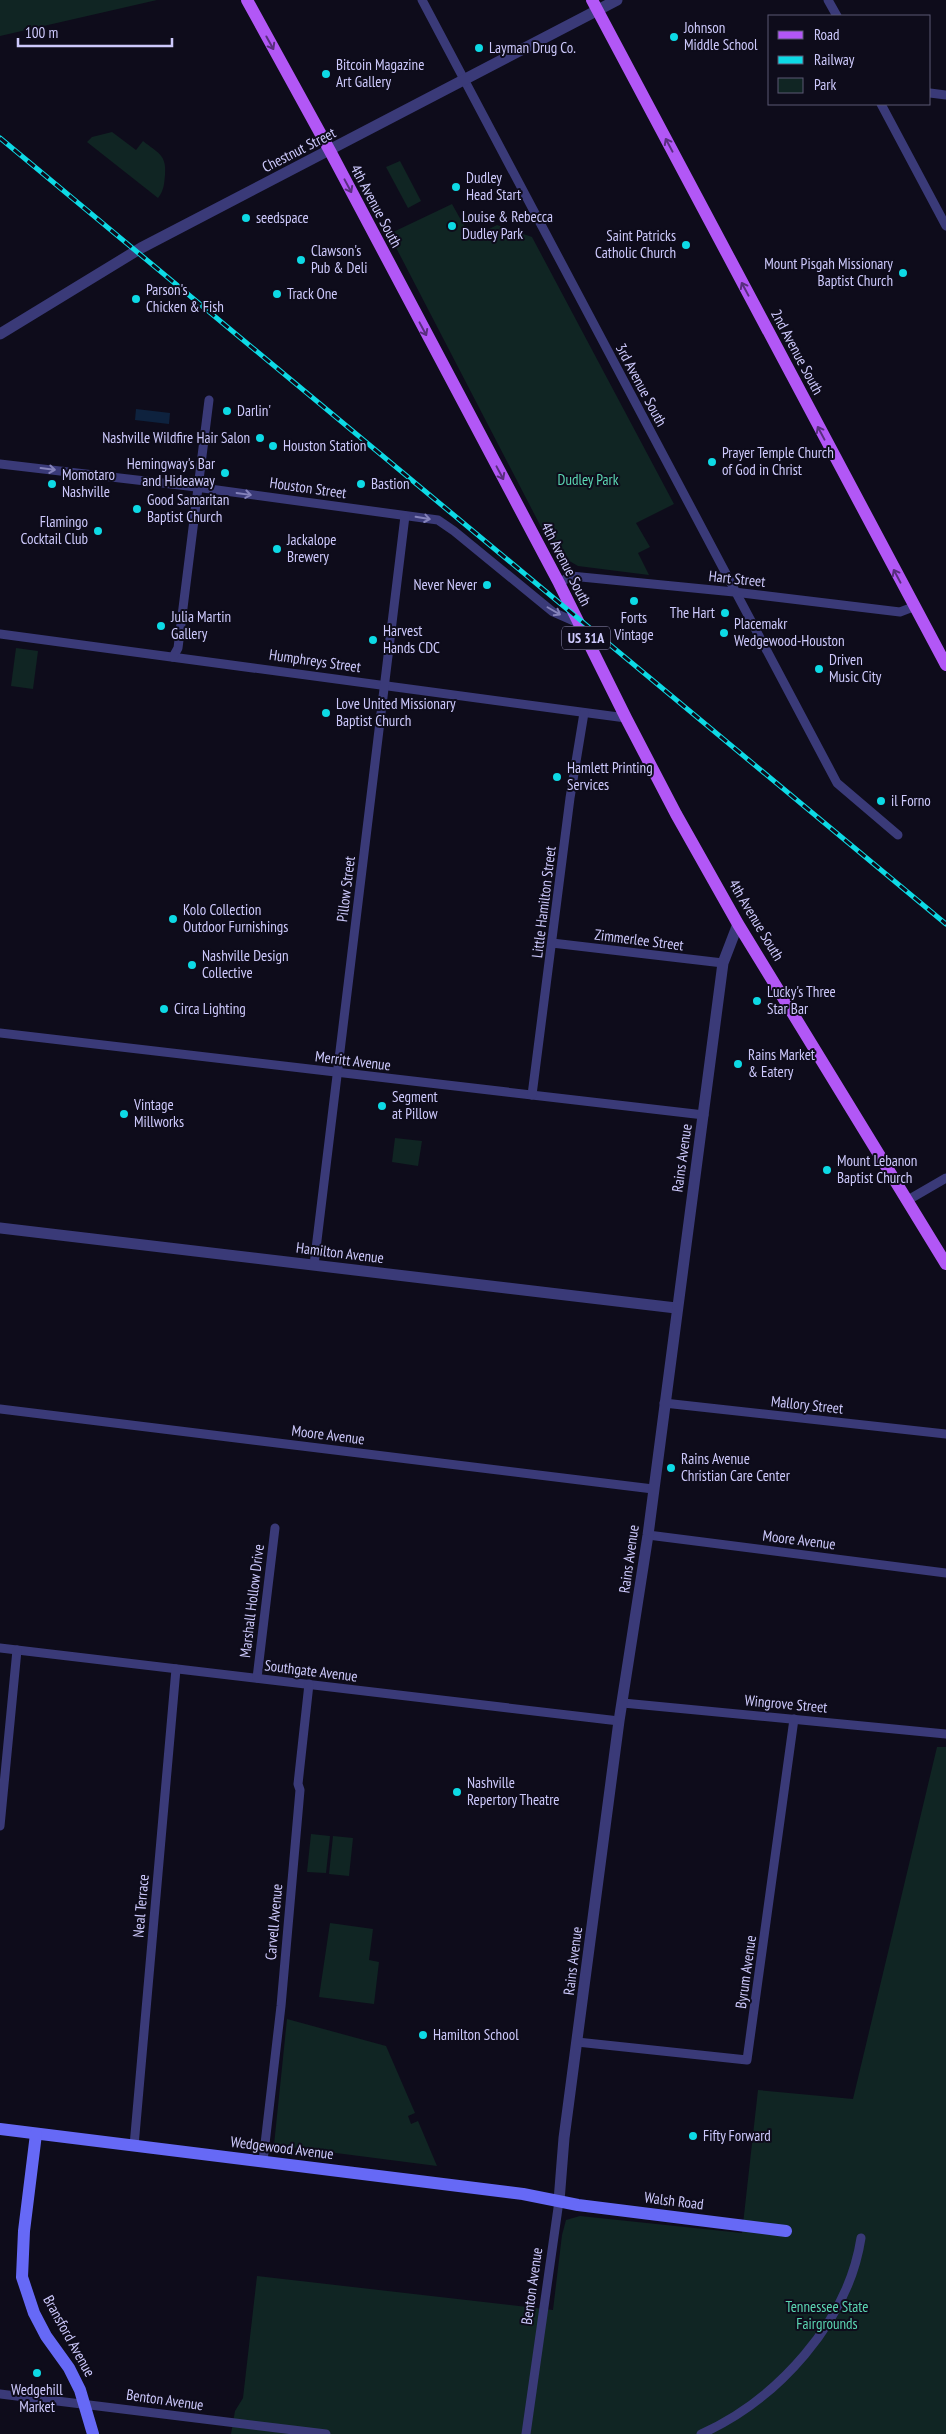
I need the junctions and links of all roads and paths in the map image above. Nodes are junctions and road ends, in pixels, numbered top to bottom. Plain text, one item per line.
1 (247, 0) edge
2 (422, 0) edge
3 (617, 0) edge
4 (828, 0) edge
5 (595, 5) edge
6 (836, 15) edge
7 (465, 79) junction
8 (931, 93) edge
9 (946, 95) edge
10 (882, 105) edge
11 (330, 151) junction
12 (946, 226) edge
13 (0, 334) edge
14 (209, 400) dead end
15 (0, 464) edge
16 (198, 488) junction
17 (406, 516) junction
18 (559, 583) junction
19 (734, 592) junction
20 (913, 607) junction
21 (578, 624) junction
22 (0, 634) edge
23 (173, 657) junction
24 (946, 665) edge
25 (385, 685) junction
26 (584, 713) junction
27 (626, 718) junction
28 (898, 835) dead end
29 (738, 924) junction
30 (552, 943) junction
31 (723, 963) junction
32 (0, 1034) edge
33 (338, 1073) junction
34 (532, 1095) junction
35 (704, 1115) junction
36 (946, 1178) edge
37 (908, 1200) junction
38 (0, 1228) edge
39 (946, 1264) edge
40 (314, 1265) junction
41 (676, 1308) junction
42 (664, 1402) junction
43 (0, 1409) edge
44 (946, 1434) edge
45 (653, 1488) junction
46 (276, 1528) dead end
47 (648, 1535) junction
48 (946, 1572) edge
49 (0, 1648) edge
50 (17, 1650) junction
51 (176, 1669) junction
52 (257, 1678) junction
53 (309, 1684) junction
54 (623, 1703) junction
55 (794, 1718) junction
56 (619, 1720) junction
57 (946, 1734) edge
58 (0, 1826) edge
59 (577, 2042) junction
60 (0, 2129) edge
61 (36, 2134) junction
62 (134, 2146) junction
63 (264, 2161) junction
64 (559, 2201) junction
65 (786, 2231) dead end
66 (861, 2238) dead end
67 (0, 2394) edge
68 (84, 2403) junction
69 (93, 2434) edge
70 (326, 2434) edge
71 (526, 2434) edge
72 (701, 2434) edge

1 -> 11 main road, 4th Avenue South / US 31A
2 - 7 street, 3rd Avenue South
3 - 5 street, Chestnut Street
4 - 6 street
5 - 7 street, Chestnut Street
20 -> 5 main road, 2nd Avenue South
7 - 11 street, Chestnut Street
7 - 19 street, 3rd Avenue South
8 - 9 street
10 - 12 street
11 - 13 street, Chestnut Street
11 -> 18 main road, 4th Avenue South / US 31A
14 - 16 street
15 -> 16 street, Houston Street
16 -> 17 street, Houston Street
16 - 23 street
17 -> 21 street, Houston Street
17 - 25 street, Pillow Street
18 - 19 street, Hart Street
18 - 21 main road, 4th Avenue South / US 31A
19 - 20 street, Hart Street
19 - 28 street, 3rd Avenue South
20 - 24 main road, 2nd Avenue South
21 - 27 main road, 4th Avenue South / US 31A
22 - 23 street, Humphreys Street
23 - 25 street, Humphreys Street
25 - 26 street, Humphreys Street
25 - 33 street, Pillow Street
26 - 27 street, Humphreys Street
26 - 30 street, Little Hamilton Street
27 - 29 main road, 4th Avenue South / US 31A
29 - 31 street, Rains Avenue
29 - 37 main road, 4th Avenue South / US 31A
30 - 31 street, Zimmerlee Street
30 - 34 street, Little Hamilton Street
31 - 35 street, Rains Avenue
32 - 33 street, Merritt Avenue
33 - 34 street, Merritt Avenue
33 - 40 street, Pillow Street
34 - 35 street, Merritt Avenue
35 - 41 street, Rains Avenue
36 - 37 street
37 - 39 main road, 4th Avenue South / US 31A
38 - 40 street, Hamilton Avenue
40 - 41 street, Hamilton Avenue
41 - 42 street, Rains Avenue
42 - 44 street, Mallory Street
42 - 45 street, Rains Avenue
43 - 45 street, Moore Avenue
45 - 47 street, Rains Avenue
46 - 52 street, Marshall Hollow Drive
47 - 48 street, Moore Avenue
47 - 54 street, Rains Avenue
49 - 50 street, Southgate Avenue
50 - 51 street, Southgate Avenue
50 - 58 street
51 - 52 street, Southgate Avenue
51 - 62 street, Neal Terrace
52 - 53 street, Southgate Avenue
53 - 56 street, Southgate Avenue
53 - 63 street, Carvell Avenue
54 - 55 street, Wingrove Street
54 - 56 street, Rains Avenue
55 - 57 street, Wingrove Street
55 - 59 street, Byrum Avenue
56 - 59 street, Rains Avenue
59 - 64 street, Rains Avenue
60 - 61 main road, Wedgewood Avenue
61 - 62 main road, Wedgewood Avenue
61 - 68 main road, Bransford Avenue
62 - 63 main road, Wedgewood Avenue
63 - 64 main road, Wedgewood Avenue
64 - 65 main road, Walsh Road
64 - 71 street, Benton Avenue
66 - 72 street
67 - 68 street, Benton Avenue
68 - 69 main road, Bransford Avenue
68 - 70 street, Benton Avenue

